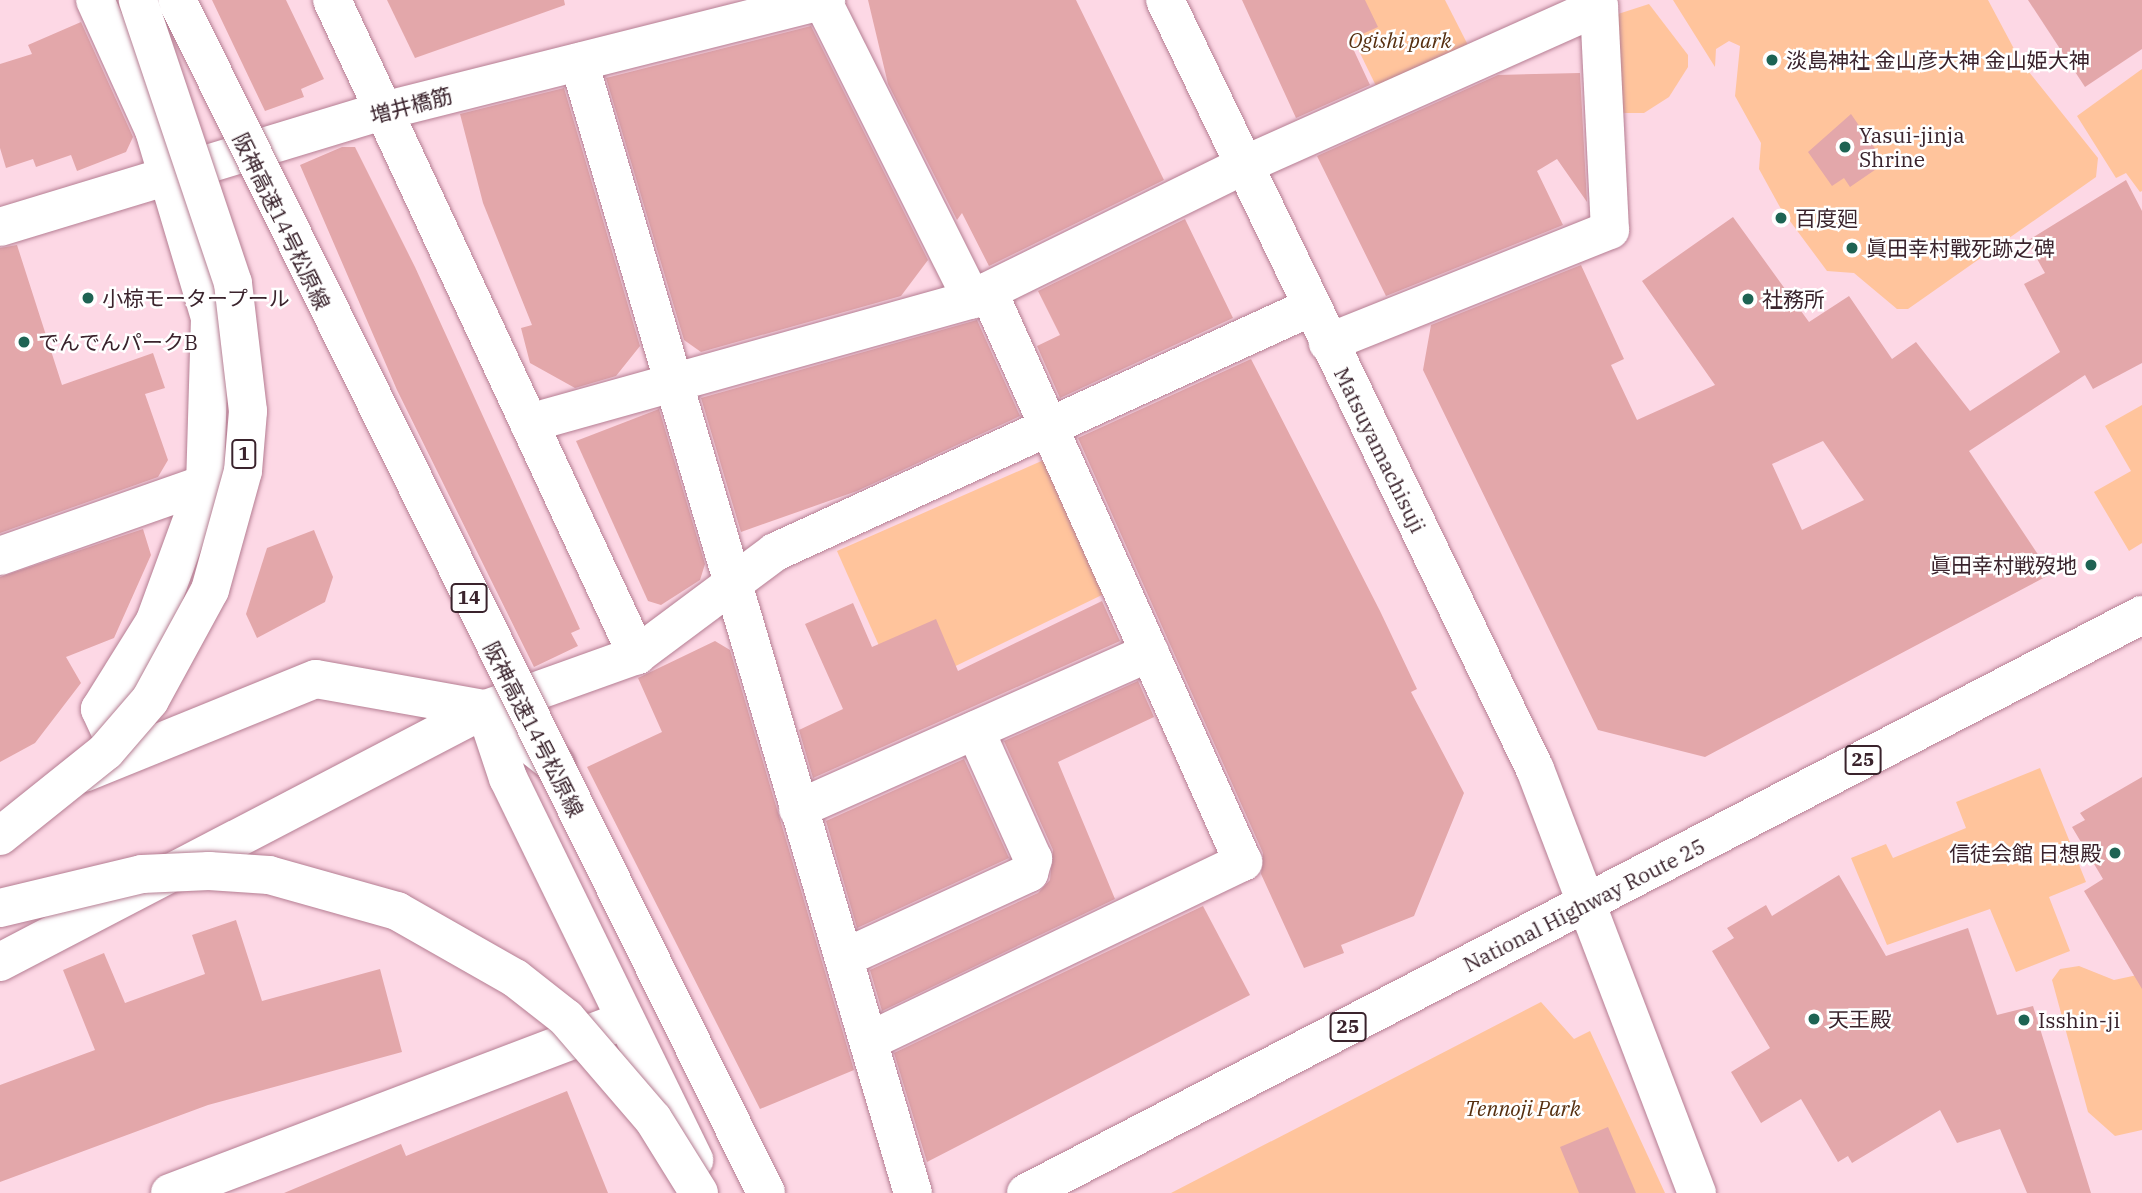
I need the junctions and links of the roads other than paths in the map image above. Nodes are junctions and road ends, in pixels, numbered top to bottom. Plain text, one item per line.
1 (95, 0) edge
2 (138, 0) edge
3 (177, 0) edge
4 (332, 0) edge
5 (824, 0) edge
6 (1165, 0) edge
7 (579, 62) junction
8 (383, 111) junction
9 (1241, 166) junction
10 (169, 179) junction
11 (0, 227) edge
12 (980, 295) junction
13 (1311, 307) junction
14 (1328, 343) junction
15 (672, 383) junction
16 (529, 423) junction
17 (1052, 428) junction
18 (205, 484) junction
19 (0, 556) edge
20 (731, 590) junction
21 (2142, 615) edge
22 (1150, 652) junction
23 (637, 655) junction
24 (485, 709) junction
25 (975, 730) junction
26 (121, 755) junction
27 (798, 809) junction
28 (0, 814) edge
29 (0, 836) edge
30 (1585, 904) junction
31 (0, 908) edge
32 (844, 958) junction
33 (0, 962) edge
34 (671, 1002) junction
35 (627, 1019) junction
36 (869, 1041) junction
37 (170, 1193) edge
38 (699, 1193) edge
39 (710, 1193) edge
40 (766, 1193) edge
41 (914, 1193) edge
42 (1026, 1193) edge
43 (1697, 1193) edge

1 - 10 main road
2 - 29 main road, 1, bridge
3 - 40 main road, 阪神高速14号松原線 / 14, bridge
4 - 8 main road
5 - 7 main road, 増井橋筋
5 - 12 main road
6 - 9 main road, Matsuyamachisuji
7 - 8 main road, 増井橋筋
7 - 15 main road
8 - 10 main road, 増井橋筋
8 - 16 main road
9 - 12 main road
9 - 13 main road, Matsuyamachisuji
9 - 14 main road
10 - 11 main road, 増井橋筋
10 - 18 main road
12 - 15 main road
12 - 17 main road
13 - 14 main road, Matsuyamachisuji
13 - 17 main road
14 - 30 main road, Matsuyamachisuji
15 - 16 main road
15 - 20 main road
16 - 23 main road
17 - 20 main road
17 - 22 main road
18 - 19 main road
18 - 26 main road
20 - 23 main road
20 - 27 main road
21 - 30 main road, National Highway Route 25 / 25
22 - 25 main road
22 - 36 main road
23 - 24 main road
24 - 26 main road
24 - 33 main road
24 - 34 main road
24 - 35 main road
25 - 27 main road
25 - 32 main road
26 - 28 main road
27 - 32 main road
30 - 42 main road, National Highway Route 25 / 25
30 - 43 main road, Matsuyamachisuji
31 - 38 main road, bridge
32 - 36 main road
34 - 35 main road
34 - 40 main road
35 - 37 main road
35 - 39 main road
36 - 41 main road

